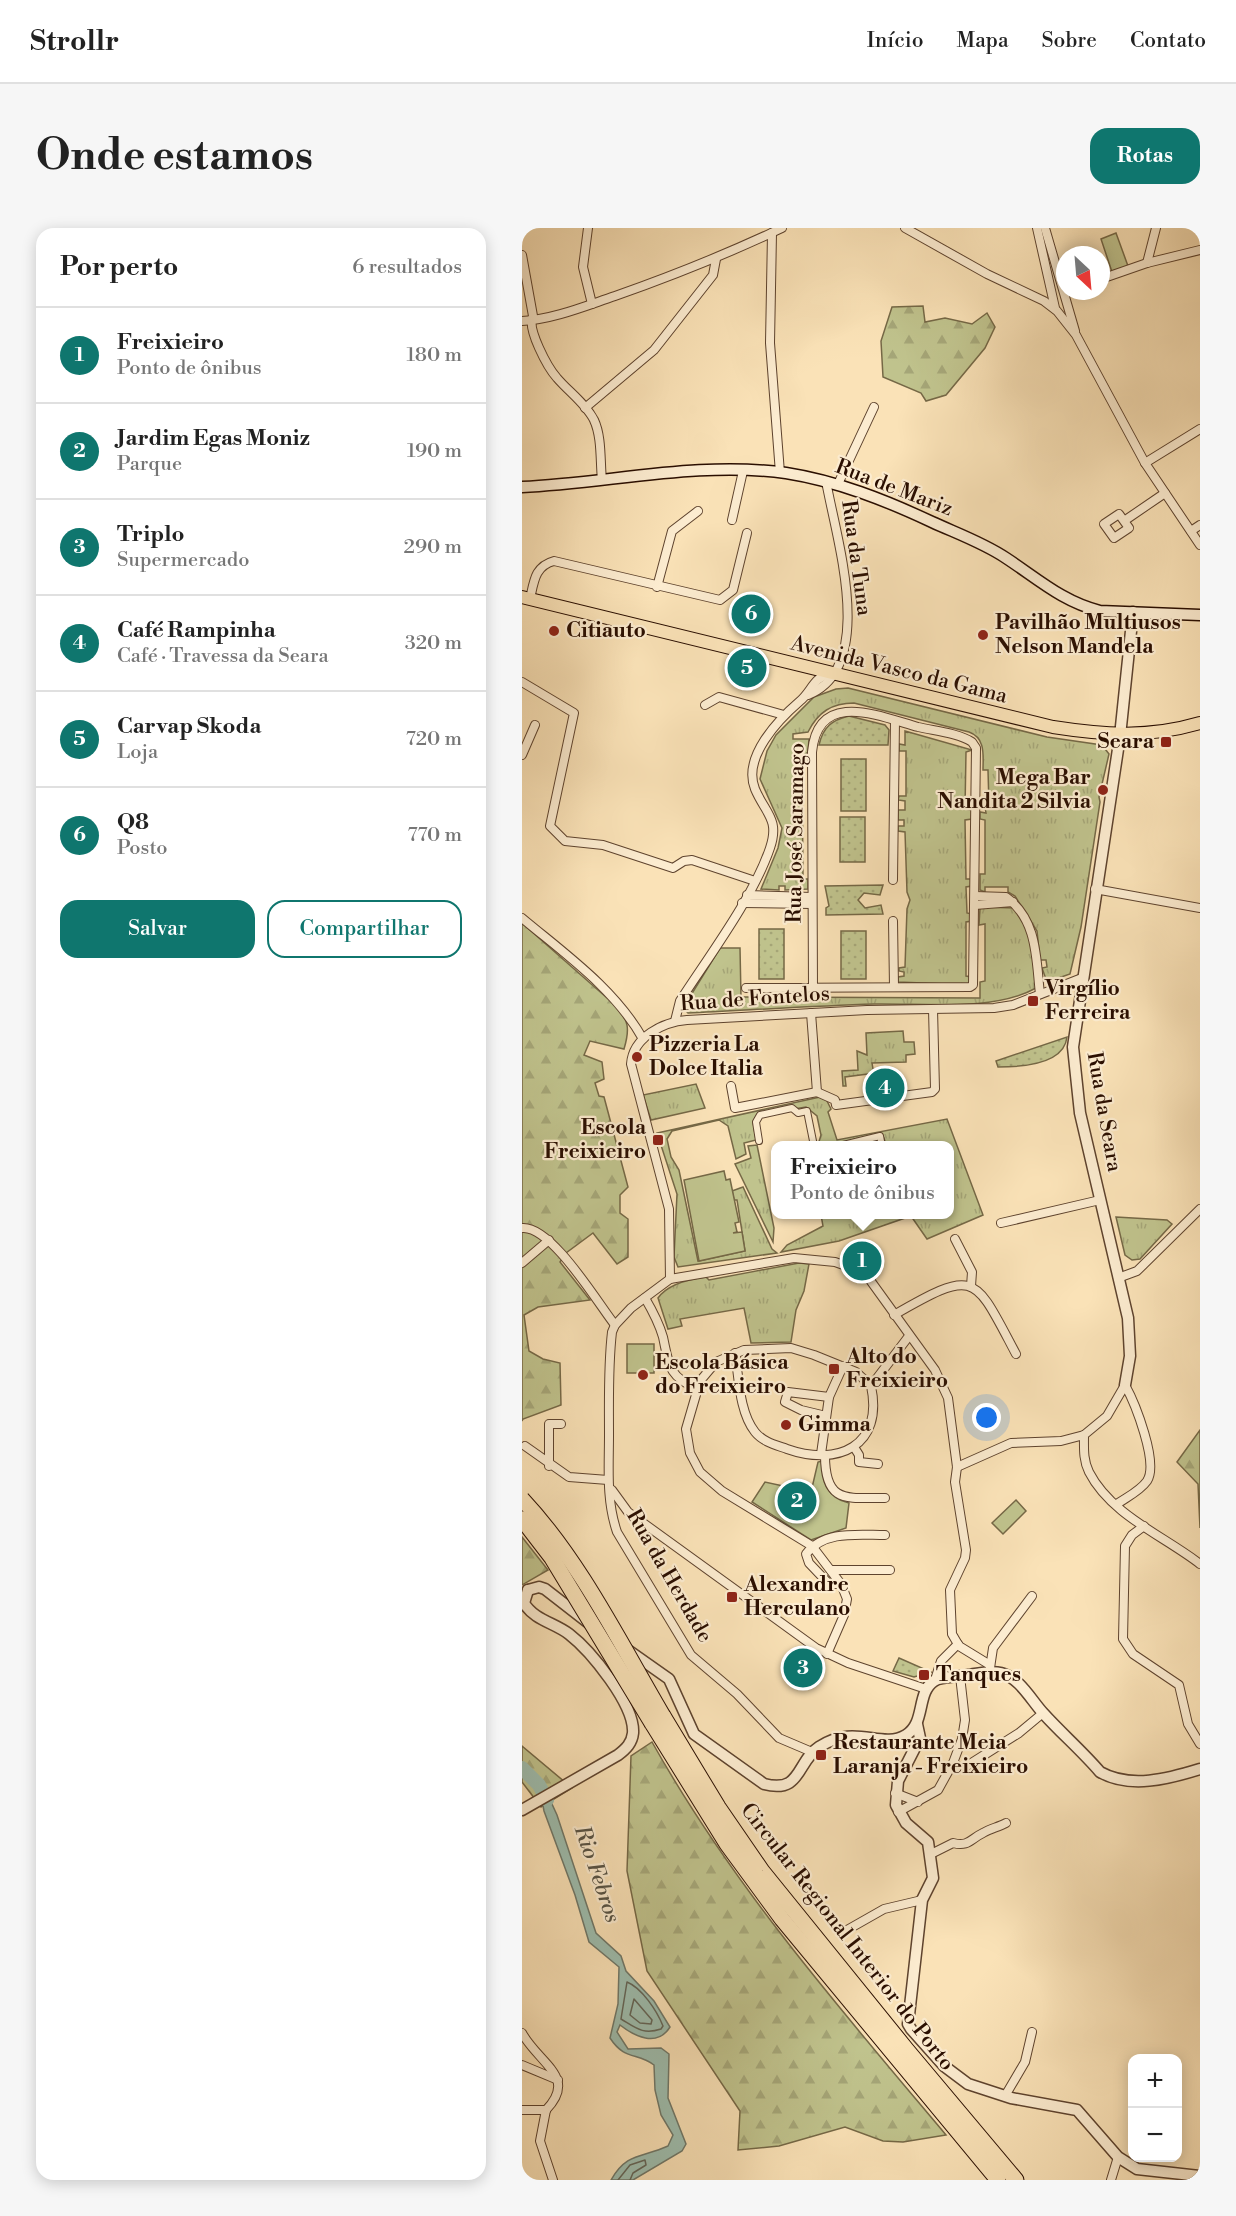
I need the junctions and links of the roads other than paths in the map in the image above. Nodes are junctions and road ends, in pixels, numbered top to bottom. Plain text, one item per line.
1 (588, 228) edge
2 (782, 228) edge
3 (905, 228) edge
4 (1037, 228) edge
5 (1045, 228) edge
6 (1156, 228) edge
7 (772, 233) junction
8 (1200, 250) edge
9 (522, 255) edge
10 (1056, 258) edge
11 (716, 259) junction
12 (1147, 263) junction
13 (1110, 276) edge
14 (1056, 297) edge
15 (1048, 300) junction
16 (1070, 300) edge
17 (592, 304) junction
18 (526, 321) edge
19 (1076, 335) junction
20 (874, 407) dead end
21 (585, 408) junction
22 (1200, 429) edge
23 (1145, 464) junction
24 (743, 471) junction
25 (780, 473) junction
26 (602, 480) junction
27 (826, 481) junction
28 (838, 484) junction
29 (522, 488) edge
30 (1165, 493) junction
31 (698, 512) dead end
32 (732, 520) dead end
33 (1124, 521) dead end
34 (1200, 525) edge
35 (1191, 531) junction
36 (747, 533) dead end
37 (1200, 545) edge
38 (657, 587) junction
39 (526, 598) edge
40 (1133, 612) junction
41 (1200, 615) edge
42 (833, 674) junction
43 (522, 682) edge
44 (705, 705) dead end
45 (784, 715) junction
46 (895, 721) junction
47 (1200, 723) edge
48 (535, 724) dead end
49 (1120, 736) junction
50 (522, 755) edge
51 (893, 880) dead end
52 (755, 881) junction
53 (1095, 889) junction
54 (747, 895) junction
55 (812, 900) junction
56 (975, 900) junction
57 (742, 903) junction
58 (1200, 908) edge
59 (522, 918) edge
60 (893, 921) dead end
61 (1082, 978) junction
62 (894, 987) junction
63 (746, 988) dead end
64 (813, 988) junction
65 (1040, 994) junction
66 (933, 1009) junction
67 (811, 1013) junction
68 (675, 1021) junction
69 (643, 1038) junction
70 (731, 1086) dead end
71 (817, 1092) junction
72 (759, 1141) dead end
73 (813, 1141) edge
74 (860, 1141) edge
75 (881, 1141) edge
76 (1100, 1200) junction
77 (1200, 1209) edge
78 (1001, 1223) dead end
79 (522, 1228) edge
80 (956, 1239) dead end
81 (549, 1240) junction
82 (522, 1263) edge
83 (1118, 1278) junction
84 (670, 1279) junction
85 (971, 1286) junction
86 (645, 1298) junction
87 (894, 1315) junction
88 (615, 1325) junction
89 (909, 1336) junction
90 (735, 1353) junction
91 (1016, 1354) dead end
92 (843, 1365) junction
93 (1125, 1385) junction
94 (871, 1386) junction
95 (697, 1389) junction
96 (829, 1397) junction
97 (826, 1416) junction
98 (561, 1424) dead end
99 (1084, 1435) junction
100 (525, 1446) dead end
101 (854, 1447) junction
102 (823, 1454) junction
103 (878, 1464) dead end
104 (549, 1466) junction
105 (957, 1467) junction
106 (608, 1480) junction
107 (885, 1498) dead end
108 (522, 1499) edge
109 (1116, 1504) junction
110 (522, 1519) edge
111 (1144, 1526) junction
112 (885, 1535) dead end
113 (812, 1546) junction
114 (1200, 1564) edge
115 (831, 1570) junction
116 (890, 1570) dead end
117 (841, 1584) junction
118 (525, 1586) edge
119 (1032, 1596) dead end
120 (958, 1644) junction
121 (827, 1654) junction
122 (991, 1668) junction
123 (960, 1676) junction
124 (935, 1680) junction
125 (926, 1689) junction
126 (1043, 1713) junction
127 (658, 1719) junction
128 (917, 1724) junction
129 (889, 1741) junction
130 (1200, 1744) edge
131 (914, 1750) junction
132 (812, 1752) junction
133 (952, 1763) junction
134 (1200, 1769) edge
135 (895, 1793) junction
136 (918, 1802) junction
137 (522, 1810) edge
138 (898, 1812) junction
139 (1006, 1823) dead end
140 (931, 1854) junction
141 (922, 1900) junction
142 (848, 1930) dead end
143 (1032, 2032) dead end
144 (522, 2033) edge
145 (522, 2066) edge
146 (559, 2081) junction
147 (1005, 2096) junction
148 (522, 2110) edge
149 (546, 2110) junction
150 (1118, 2157) junction
151 (1200, 2176) edge
152 (553, 2180) edge
153 (998, 2180) edge
154 (1016, 2180) edge
155 (1112, 2180) edge

1 - 17 street
2 - 7 street
3 - 15 street
4 - 15 street
5 - 10 street
6 - 12 street
7 - 11 street
7 - 25 street
8 - 12 street
9 - 18 street
11 - 17 street
11 - 21 street
12 - 13 street
14 - 15 street
15 - 19 street
16 - 19 street
17 - 18 street
18 - 21 street
19 - 23 street
20 - 28 street
21 - 26 street
22 - 23 street
23 - 30 street
24 - 25 street, Rua de Mariz
24 - 26 street, Rua de Mariz
24 - 32 street
25 - 27 street, Rua de Mariz
26 - 29 street, Rua de Mariz
27 - 28 street, Rua de Mariz
27 - 42 street, Rua da Tuna
28 - 40 street, Rua de Mariz
30 - 33 street
30 - 35 street
31 - 38 street
34 - 35 street
35 - 37 street
36 - 38 street
38 - 39 street
39 - 42 main road, Avenida Vasco da Gama
40 - 41 street, Rua de Mariz
40 - 49 street, Rua da Seara
42 - 45 street
42 - 49 main road, Avenida Vasco da Gama
43 - 52 street
44 - 45 street
45 - 52 street
46 - 51 street
46 - 55 street, Rua José Saramago
46 - 56 street, Rua José Saramago
47 - 49 main road, Avenida Vasco da Gama
48 - 50 street
49 - 53 street, Rua da Seara
52 - 54 street
53 - 58 street
53 - 61 street, Rua da Seara
54 - 55 street
54 - 57 street
55 - 57 street
55 - 64 street, Rua José Saramago
56 - 62 street, Rua José Saramago
56 - 65 street
57 - 68 street
59 - 69 street
60 - 62 street
61 - 65 street, Rua de Fontelos
61 - 76 street, Rua da Seara
62 - 64 street
63 - 64 street
65 - 66 street, Rua de Fontelos
66 - 67 street, Rua de Fontelos
66 - 71 street
67 - 68 street, Rua de Fontelos
67 - 71 street
68 - 69 street, Rua de Fontelos
69 - 84 street
70 - 71 street
72 - 73 street
74 - 75 street
76 - 78 street
76 - 83 street, Rua da Seara
77 - 83 street
79 - 81 street
80 - 85 street
81 - 82 street
81 - 88 street
83 - 93 street, Rua da Seara
84 - 86 street
84 - 87 street
85 - 87 street
85 - 91 street
86 - 88 street
86 - 95 street
87 - 89 street
88 - 106 street, Rua da Herdade
89 - 94 street
89 - 105 street
90 - 92 street
90 - 95 street
90 - 102 street
92 - 94 street
92 - 96 street
93 - 99 street, Rua da Seara
93 - 109 street
94 - 101 street
95 - 113 street
96 - 97 street
96 - 97 street
97 - 102 street
98 - 104 street
99 - 105 street, Rua da Seara
99 - 109 street
100 - 104 street
101 - 102 street
101 - 103 street
102 - 107 street
104 - 106 street
105 - 120 street
106 - 121 street
106 - 132 street, Rua da Herdade
108 - 127 highway, Circular Regional Interior do Porto, bridge
109 - 111 street
110 - 127 highway, Circular Regional Interior do Porto, bridge
111 - 114 street
111 - 130 street
112 - 113 street
113 - 115 street
113 - 117 street
115 - 116 street
115 - 117 street
117 - 121 street
118 - 132 street
118 - 137 street
119 - 122 street
120 - 122 street
120 - 124 street
121 - 125 street
122 - 123 street
122 - 126 street
123 - 124 street
123 - 133 street
124 - 125 street
125 - 128 street
126 - 133 street
126 - 134 street
127 - 153 highway, Circular Regional Interior do Porto
127 - 154 highway, Circular Regional Interior do Porto
128 - 129 street
128 - 131 street
129 - 131 street
129 - 132 street
131 - 135 street
133 - 136 street
135 - 136 street
135 - 138 street
136 - 138 street
138 - 140 street
139 - 140 street
140 - 141 street
141 - 142 street
141 - 147 street
143 - 147 street
144 - 146 street
145 - 146 street
146 - 149 street
147 - 150 street
148 - 149 street
149 - 152 street
150 - 151 street
150 - 155 street

